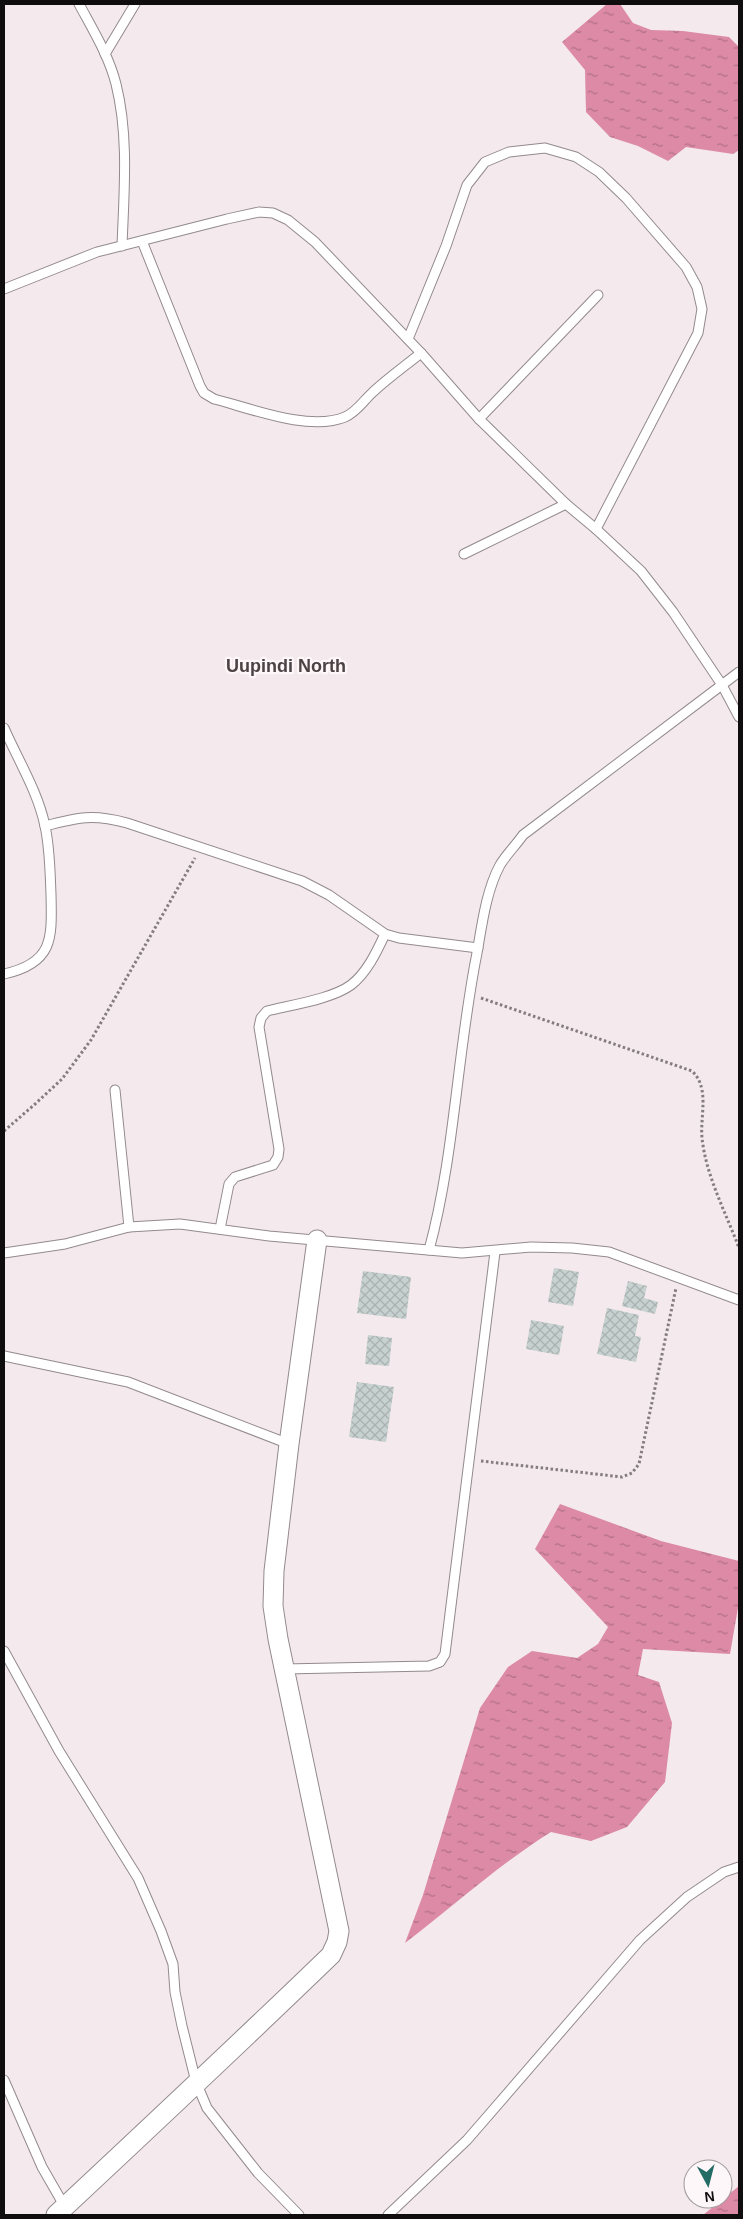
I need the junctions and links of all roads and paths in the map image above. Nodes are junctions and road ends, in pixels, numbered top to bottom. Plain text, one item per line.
1 (79, 4) edge
2 (135, 4) edge
3 (105, 54) junction
4 (142, 240) junction
5 (122, 246) junction
6 (4, 289) edge
7 (598, 295) dead end
8 (408, 339) junction
9 (421, 353) junction
10 (479, 419) junction
11 (566, 504) junction
12 (596, 529) junction
13 (464, 554) dead end
14 (739, 672) edge
15 (722, 685) junction
16 (739, 717) edge
17 (4, 728) edge
18 (45, 826) junction
19 (201, 847) junction
20 (385, 934) junction
21 (478, 948) junction
22 (4, 974) edge
23 (469, 993) junction
24 (115, 1090) dead end
25 (4, 1131) edge
26 (129, 1227) junction
27 (220, 1230) junction
28 (317, 1240) junction
29 (739, 1248) edge
30 (429, 1250) junction
31 (495, 1252) junction
32 (4, 1253) edge
33 (678, 1276) junction
34 (739, 1300) edge
35 (4, 1356) edge
36 (289, 1444) junction
37 (471, 1460) junction
38 (4, 1651) edge
39 (284, 1669) junction
40 (739, 1867) edge
41 (4, 2080) edge
42 (196, 2082) junction
43 (60, 2211) edge
44 (299, 2215) edge
45 (388, 2215) edge

1 - 3 lane
2 - 3 lane
3 - 5 lane
4 - 5 lane
4 - 8 lane
4 - 9 lane
5 - 6 lane
7 - 10 lane
8 - 9 lane
8 - 12 lane
9 - 10 lane
10 - 11 lane
11 - 12 lane
11 - 13 lane
12 - 15 lane
14 - 15 lane
15 - 16 lane
15 - 21 lane
17 - 18 lane
18 - 19 lane
18 - 22 lane
19 - 20 lane
19 - 25 path
20 - 21 lane
20 - 27 lane
21 - 23 lane
23 - 29 path
23 - 30 lane
24 - 26 lane
26 - 27 lane
26 - 32 lane
27 - 28 lane
28 - 30 lane
28 - 36 street
30 - 31 lane
31 - 33 lane
31 - 37 lane
33 - 34 lane
33 - 37 path
35 - 36 lane
36 - 39 street
37 - 39 lane
38 - 42 lane
39 - 42 street
40 - 45 lane
41 - 43 lane
42 - 43 street
42 - 44 lane

